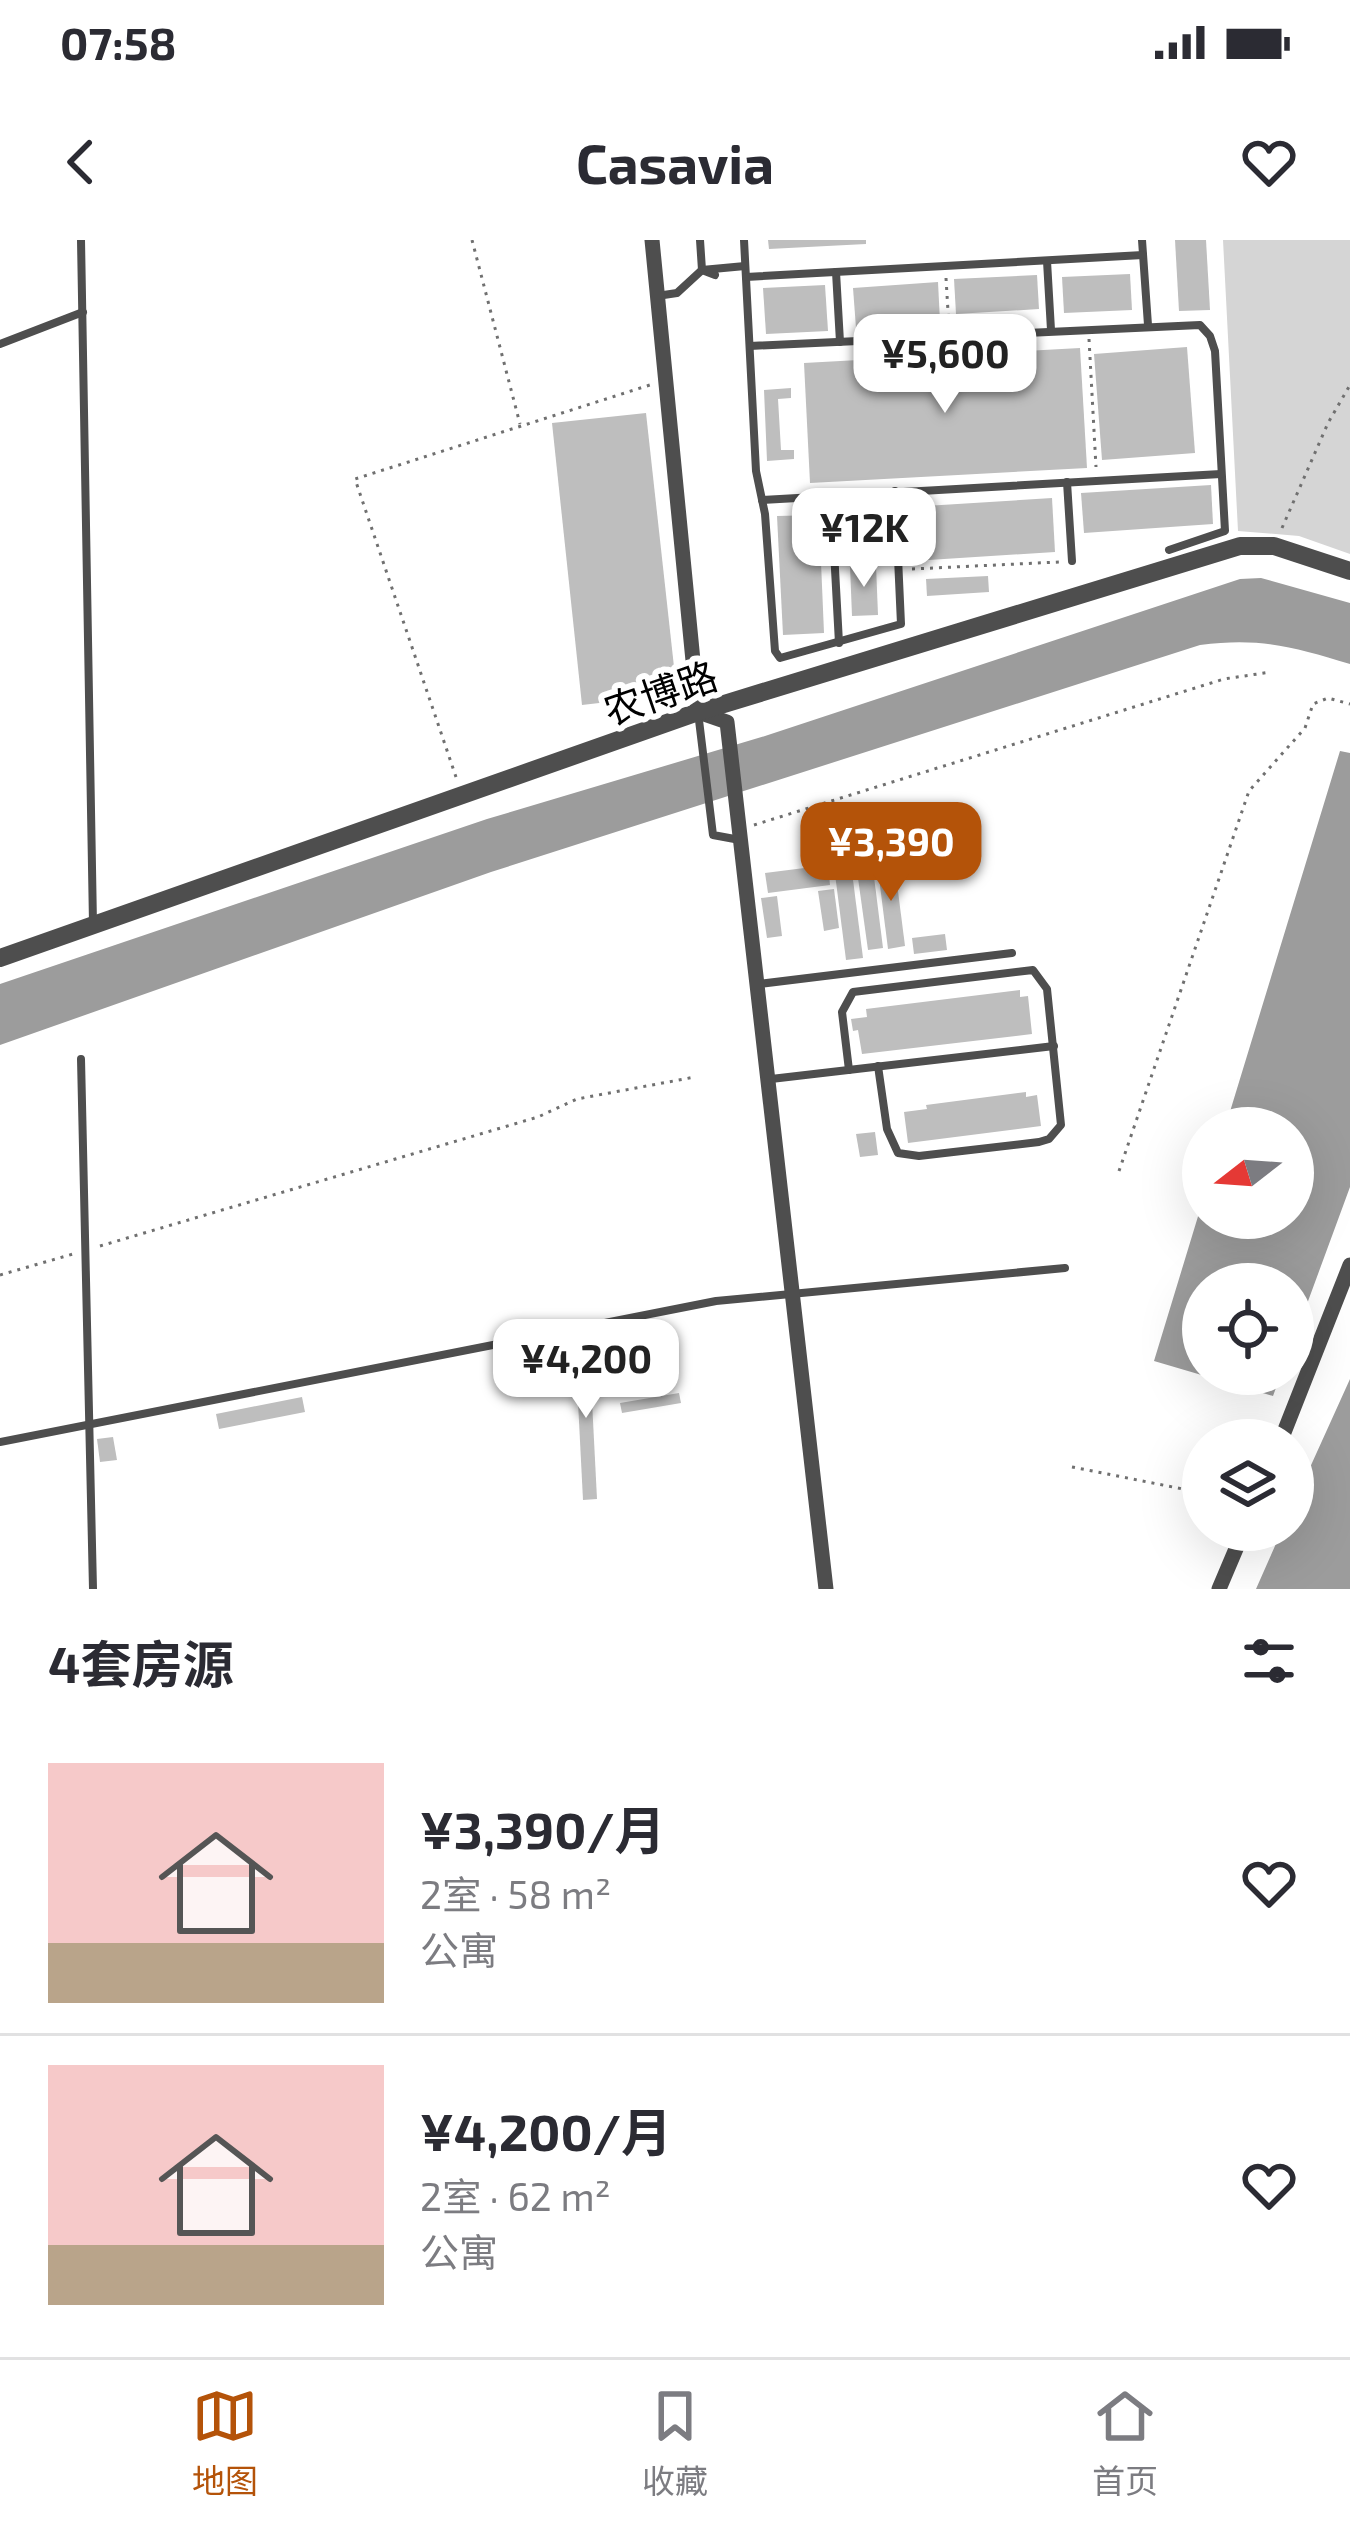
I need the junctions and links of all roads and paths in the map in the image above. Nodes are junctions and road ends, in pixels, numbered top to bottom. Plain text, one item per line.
1 (81, 240) edge
2 (472, 240) edge
3 (652, 240) edge
4 (700, 240) edge
5 (744, 240) edge
6 (1142, 240) edge
7 (1143, 255) junction
8 (1047, 260) junction
9 (945, 266) junction
10 (702, 270) junction
11 (746, 272) junction
12 (836, 272) junction
13 (715, 275) dead end
14 (657, 296) junction
15 (82, 313) junction
16 (1148, 325) junction
17 (1088, 328) junction
18 (1051, 330) junction
19 (949, 336) junction
20 (840, 342) junction
21 (0, 344) edge
22 (750, 346) junction
23 (665, 380) junction
24 (1350, 386) edge
25 (520, 426) junction
26 (1221, 474) junction
27 (1096, 481) junction
28 (1067, 482) junction
29 (896, 491) junction
30 (831, 495) junction
31 (762, 500) junction
32 (1274, 546) junction
33 (1168, 550) dead end
34 (1072, 561) joint
35 (899, 569) junction
36 (1350, 571) edge
37 (839, 644) junction
38 (1271, 672) dead end
39 (1350, 704) edge
40 (698, 712) junction
41 (463, 795) junction
42 (741, 835) junction
43 (93, 926) junction
44 (1012, 952) dead end
45 (0, 958) edge
46 (758, 984) junction
47 (1054, 1046) junction
48 (81, 1059) dead end
49 (878, 1066) junction
50 (849, 1070) junction
51 (695, 1077) dead end
52 (769, 1079) junction
53 (1119, 1172) dead end
54 (86, 1250) junction
55 (1350, 1265) edge
56 (1065, 1268) dead end
57 (0, 1275) edge
58 (793, 1292) junction
59 (1289, 1419) edge
60 (90, 1425) junction
61 (0, 1442) edge
62 (1072, 1467) dead end
63 (1182, 1489) edge
64 (1235, 1551) edge
65 (93, 1589) edge
66 (826, 1589) edge
67 (1219, 1589) edge

1 - 15 lane
2 - 25 path
3 - 14 street
4 - 10 lane
5 - 11 lane
6 - 7 lane
7 - 8 lane
7 - 16 lane
8 - 9 lane
8 - 18 lane
9 - 12 lane
9 - 19 path
10 - 11 lane
10 - 13 lane
10 - 14 lane
11 - 12 lane
11 - 22 lane
12 - 20 lane
14 - 23 street
15 - 21 lane
15 - 43 lane
16 - 17 lane
16 - 26 lane
17 - 18 lane
17 - 27 path
18 - 19 lane
19 - 20 lane
20 - 22 lane
22 - 31 lane
23 - 25 path
23 - 40 street
24 - 32 path
25 - 41 path
26 - 27 lane
26 - 33 lane
27 - 28 lane
28 - 29 lane
28 - 34 lane
29 - 30 lane
29 - 35 lane
30 - 31 lane
30 - 37 lane
31 - 37 lane
32 - 36 street, 农博路
32 - 40 street, 农博路
34 - 35 path
35 - 37 lane
38 - 42 path
39 - 53 path
40 - 41 street, 农博路
40 - 42 street
40 - 42 lane
41 - 43 street, 农博路
42 - 46 street
43 - 45 street, 农博路
44 - 46 lane
46 - 52 street
47 - 49 lane
47 - 49 lane
47 - 50 lane
48 - 54 lane
49 - 50 lane
50 - 52 lane
51 - 54 path
52 - 58 street
54 - 57 path
54 - 60 lane
55 - 59 street
56 - 58 lane
58 - 60 lane
58 - 66 street
60 - 61 lane
60 - 65 lane
62 - 63 path
64 - 67 street

